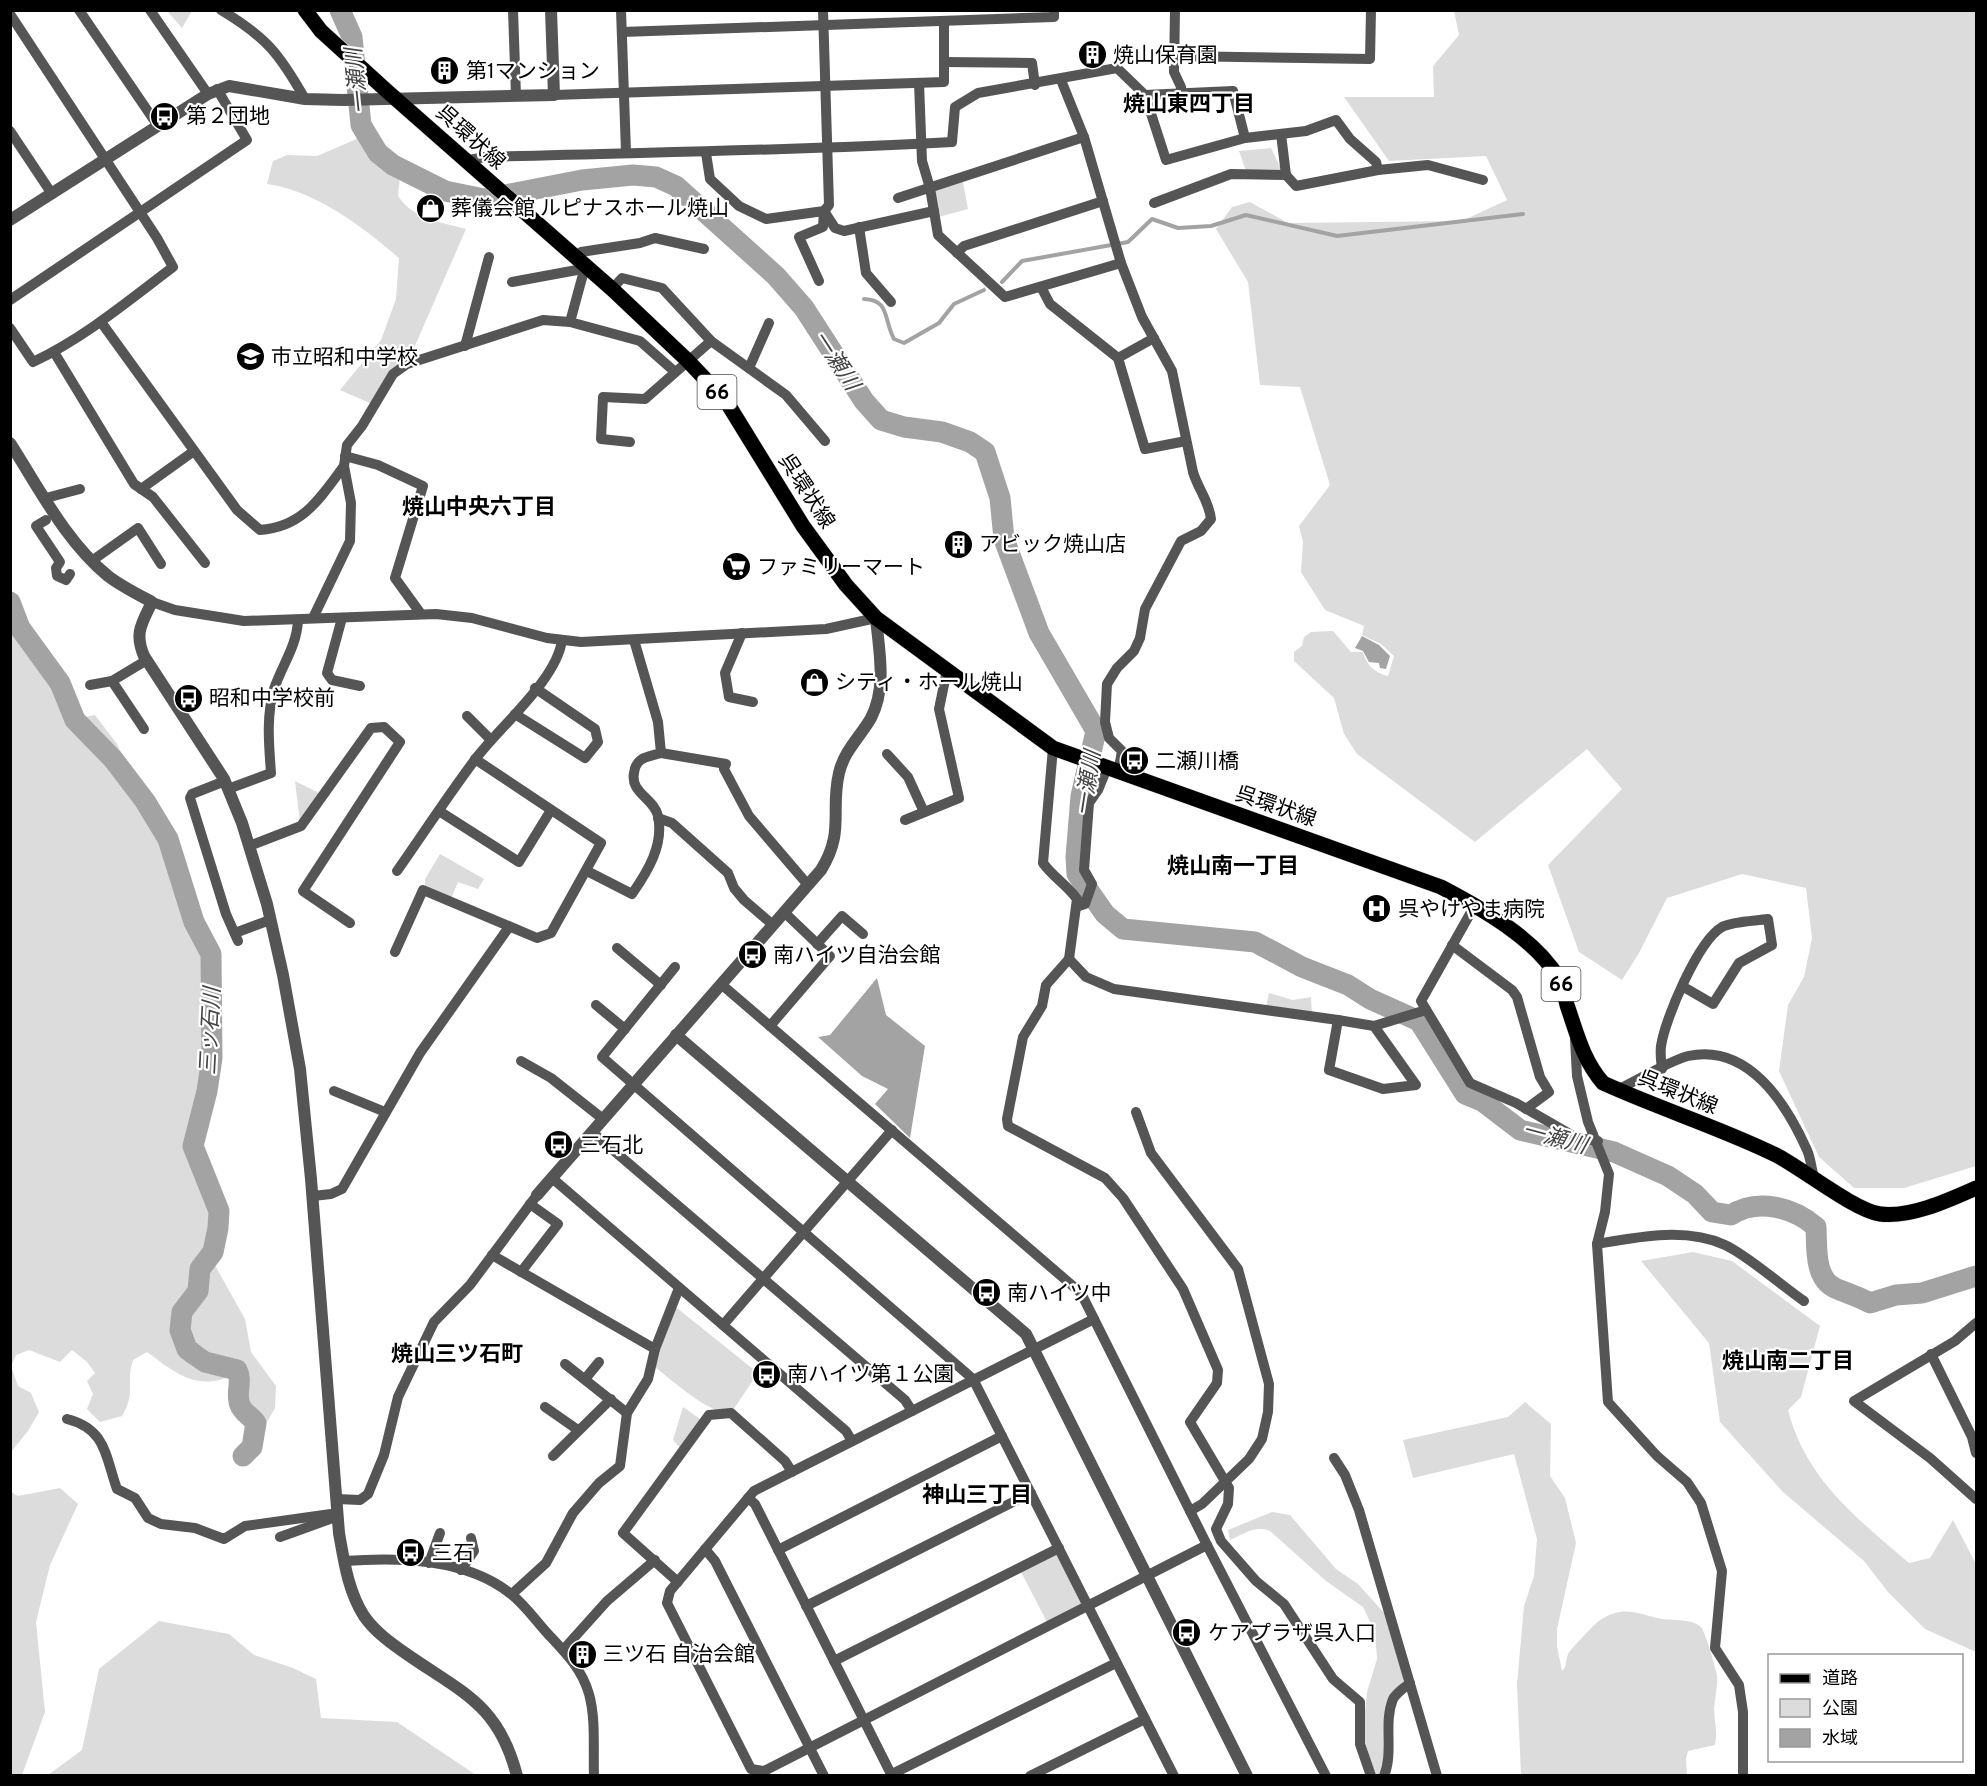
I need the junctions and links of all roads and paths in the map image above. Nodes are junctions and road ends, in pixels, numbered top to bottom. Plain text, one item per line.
1 (79, 10) edge
2 (150, 10) edge
3 (221, 10) edge
4 (305, 10) edge
5 (513, 10) edge
6 (551, 10) edge
7 (621, 10) edge
8 (823, 10) edge
9 (1054, 10) edge
10 (1175, 10) edge
11 (1371, 10) edge
12 (10, 14) edge
13 (944, 21) junction
14 (823, 26) junction
15 (622, 32) junction
16 (1174, 56) junction
17 (944, 63) junction
18 (1061, 80) junction
19 (919, 83) junction
20 (1035, 85) junction
21 (825, 86) junction
22 (212, 92) junction
23 (624, 93) junction
24 (1181, 93) junction
25 (554, 95) junction
26 (1145, 95) junction
27 (516, 96) junction
28 (305, 99) junction
29 (397, 100) junction
30 (158, 126) junction
31 (10, 131) edge
32 (1281, 134) junction
33 (1084, 137) junction
34 (1245, 138) junction
35 (921, 144) junction
36 (827, 150) junction
37 (626, 152) junction
38 (706, 153) junction
39 (104, 160) junction
40 (469, 160) junction
41 (1378, 170) junction
42 (1286, 175) junction
43 (1483, 180) dead end
44 (930, 188) junction
45 (52, 194) junction
46 (898, 198) dead end
47 (1103, 201) junction
48 (1154, 203) dead end
49 (824, 211) junction
50 (934, 211) junction
51 (140, 213) junction
52 (10, 220) edge
53 (859, 227) junction
54 (704, 249) dead end
55 (581, 252) dead end
56 (957, 252) junction
57 (1118, 253) junction
58 (489, 257) dead end
59 (581, 268) junction
60 (819, 281) dead end
61 (512, 282) dead end
62 (1041, 287) junction
63 (612, 289) junction
64 (10, 300) edge
65 (891, 302) dead end
66 (101, 321) junction
67 (570, 322) junction
68 (769, 323) dead end
69 (10, 328) edge
70 (1154, 338) junction
71 (711, 341) junction
72 (465, 346) junction
73 (54, 352) junction
74 (1118, 358) junction
75 (687, 360) junction
76 (749, 368) junction
77 (674, 371) junction
78 (825, 441) dead end
79 (1186, 441) junction
80 (630, 442) dead end
81 (10, 443) edge
82 (194, 451) junction
83 (344, 461) junction
84 (80, 489) dead end
85 (141, 489) junction
86 (46, 498) junction
87 (46, 520) dead end
88 (93, 560) junction
89 (204, 563) dead end
90 (161, 564) dead end
91 (70, 574) dead end
92 (152, 602) junction
93 (422, 615) junction
94 (314, 618) junction
95 (342, 618) junction
96 (876, 618) junction
97 (298, 620) junction
98 (742, 633) junction
99 (634, 639) junction
100 (562, 640) junction
101 (147, 660) junction
102 (947, 670) junction
103 (112, 681) junction
104 (90, 685) dead end
105 (360, 686) dead end
106 (535, 688) junction
107 (753, 702) dead end
108 (515, 714) junction
109 (467, 716) dead end
110 (144, 729) dead end
111 (491, 740) junction
112 (1053, 748) junction
113 (661, 753) junction
114 (887, 754) dead end
115 (475, 759) junction
116 (1109, 769) junction
117 (226, 785) junction
118 (551, 810) junction
119 (439, 811) junction
120 (924, 812) junction
121 (658, 818) junction
122 (904, 820) dead end
123 (249, 846) junction
124 (397, 871) dead end
125 (587, 871) junction
126 (808, 885) junction
127 (1475, 904) junction
128 (1076, 907) junction
129 (784, 912) junction
130 (270, 920) junction
131 (350, 922) dead end
132 (773, 925) junction
133 (509, 927) junction
134 (864, 934) dead end
135 (817, 944) junction
136 (1452, 945) junction
137 (617, 948) dead end
138 (395, 952) dead end
139 (1069, 959) junction
140 (675, 967) dead end
141 (721, 984) junction
142 (661, 985) junction
143 (1682, 986) junction
144 (596, 1005) dead end
145 (1426, 1010) junction
146 (1338, 1020) junction
147 (770, 1026) junction
148 (1374, 1026) junction
149 (625, 1029) junction
150 (1575, 1030) junction
151 (676, 1035) junction
152 (521, 1061) dead end
153 (1662, 1069) junction
154 (632, 1085) junction
155 (1617, 1090) junction
156 (333, 1091) dead end
157 (1526, 1109) junction
158 (385, 1112) junction
159 (1136, 1112) dead end
160 (603, 1119) junction
161 (892, 1130) junction
162 (592, 1132) junction
163 (1598, 1141) junction
164 (1815, 1177) junction
165 (552, 1178) junction
166 (847, 1181) junction
167 (1977, 1188) edge
168 (313, 1196) junction
169 (534, 1200) junction
170 (803, 1232) junction
171 (1597, 1244) junction
172 (492, 1255) junction
173 (521, 1272) junction
174 (763, 1278) junction
175 (679, 1288) junction
176 (1804, 1301) dead end
177 (1094, 1319) junction
178 (1977, 1323) edge
179 (723, 1325) junction
180 (655, 1349) junction
181 (1034, 1349) junction
182 (1931, 1354) junction
183 (598, 1362) dead end
184 (566, 1364) dead end
185 (585, 1379) junction
186 (974, 1380) junction
187 (611, 1399) junction
188 (545, 1407) dead end
189 (912, 1411) junction
190 (627, 1413) junction
191 (67, 1419) dead end
192 (578, 1430) junction
193 (1974, 1434) edge
194 (1002, 1436) junction
195 (852, 1441) junction
196 (1977, 1453) edge
197 (553, 1456) dead end
198 (1334, 1458) dead end
199 (792, 1472) junction
200 (1226, 1481) junction
201 (1030, 1493) junction
202 (748, 1498) junction
203 (337, 1499) junction
204 (1977, 1499) edge
205 (1190, 1511) junction
206 (338, 1515) junction
207 (440, 1533) dead end
208 (280, 1537) dead end
209 (471, 1538) dead end
210 (1207, 1545) junction
211 (1059, 1548) junction
212 (705, 1549) junction
213 (778, 1550) junction
214 (655, 1560) junction
215 (344, 1561) junction
216 (429, 1563) junction
217 (461, 1570) junction
218 (1148, 1575) junction
219 (678, 1582) junction
220 (512, 1594) junction
221 (806, 1606) junction
222 (1088, 1606) junction
223 (563, 1650) junction
224 (834, 1661) junction
225 (1116, 1662) junction
226 (1410, 1683) junction
227 (1145, 1719) junction
228 (864, 1720) junction
229 (810, 1748) junction
230 (1321, 1774) edge
231 (892, 1775) edge
232 (1172, 1775) edge
233 (517, 1776) edge
234 (594, 1776) edge
235 (824, 1776) edge
236 (1030, 1776) edge
237 (1247, 1776) edge
238 (1371, 1776) edge
239 (1384, 1776) edge
240 (1437, 1776) edge
241 (1743, 1776) edge

1 - 30 street
2 - 22 street
3 - 28 street
4 - 29 main road, 呉環状線 / 66
5 - 27 street
6 - 25 street
7 - 15 street
8 - 14 street
9 - 13 street
10 - 16 street
11 - 16 street
12 - 39 street
13 - 14 street
13 - 17 street
14 - 15 street
14 - 21 street
15 - 23 street
16 - 24 street
17 - 19 street
17 - 20 street
18 - 20 street
18 - 26 street
18 - 33 street
19 - 21 street
19 - 35 street
20 - 35 street
21 - 23 street
21 - 36 street
22 - 28 street
22 - 30 street
22 - 51 street
23 - 25 street
23 - 37 street
24 - 26 street
24 - 34 street
25 - 27 street
26 - 34 street
27 - 29 street
28 - 29 street
29 - 40 main road, 呉環状線 / 66
30 - 39 street
31 - 45 street
32 - 34 street
32 - 41 street
32 - 42 street
33 - 44 street
33 - 47 street
35 - 36 street
35 - 44 street
36 - 38 street
36 - 49 street
37 - 38 street
37 - 40 street
38 - 49 street
39 - 45 street
39 - 51 street
40 - 59 main road, 呉環状線 / 66
41 - 42 street
41 - 43 street
42 - 48 street
44 - 46 street
44 - 50 street
45 - 52 street
47 - 56 street
47 - 57 street
49 - 53 street
49 - 60 street
50 - 53 street
50 - 56 street
51 - 64 street
51 - 66 street
53 - 65 street
54 - 55 street
56 - 62 street
57 - 62 street
57 - 70 street
58 - 72 street
59 - 61 street
59 - 63 main road, 呉環状線 / 66
59 - 67 street
62 - 74 street
63 - 71 street
63 - 75 main road, 呉環状線 / 66
66 - 73 street
66 - 82 street
67 - 72 street
67 - 77 street
68 - 76 street
69 - 73 street
70 - 74 street
70 - 79 street
71 - 75 street
71 - 76 street
72 - 83 street
73 - 85 street
74 - 79 street
75 - 77 street
75 - 96 main road, 呉環状線 / 66
76 - 78 street
77 - 80 street
79 - 116 street
81 - 86 street
82 - 83 street
82 - 85 street
83 - 93 street
83 - 94 street
84 - 86 street
85 - 89 street
86 - 88 street
87 - 91 street
88 - 90 street
88 - 92 street
92 - 97 street
92 - 101 street
93 - 95 street
93 - 100 street
94 - 95 street
94 - 97 street
95 - 105 street
96 - 98 street
96 - 102 main road, 呉環状線 / 66
96 - 126 street
97 - 117 street
98 - 99 street
98 - 107 street
99 - 100 street
99 - 113 street
100 - 106 street
101 - 103 street
101 - 117 street
102 - 112 main road, 呉環状線 / 66
102 - 120 street
103 - 104 street
103 - 110 street
106 - 108 street
106 - 108 street
108 - 111 street
109 - 111 street
111 - 115 street
112 - 116 main road, 呉環状線 / 66
112 - 128 street
113 - 121 street
113 - 126 street
114 - 120 street
115 - 118 street
115 - 119 street
116 - 127 main road, 呉環状線 / 66
116 - 128 street
117 - 123 street
117 - 130 street
118 - 119 street
118 - 125 street
119 - 124 street
120 - 122 street
121 - 125 street
121 - 132 street
123 - 130 street
123 - 131 street
125 - 133 street
126 - 129 street
127 - 136 street
127 - 150 main road, 呉環状線 / 66
128 - 139 street
129 - 132 street
129 - 135 street
130 - 168 street
132 - 141 street
133 - 138 street
133 - 158 street
134 - 135 street
135 - 147 street
136 - 145 street
136 - 157 street
137 - 142 street
139 - 146 street
139 - 200 street
140 - 142 street
141 - 147 street
141 - 151 street
142 - 149 street
143 - 143 street
143 - 153 street
144 - 149 street
145 - 148 street
145 - 157 street
146 - 148 street
146 - 148 street
147 - 161 street
149 - 154 street
150 - 155 main road, 呉環状線 / 66
150 - 163 street
151 - 154 street
151 - 166 street
152 - 160 street
153 - 155 street
153 - 164 street
154 - 160 street
154 - 170 street
155 - 164 main road, 呉環状線 / 66
156 - 158 street
157 - 163 street
158 - 168 street
159 - 200 street
160 - 162 street
161 - 166 street
161 - 177 street
162 - 165 street
162 - 174 street
163 - 171 street
164 - 167 main road, 呉環状線 / 66
165 - 169 street
165 - 175 street
166 - 170 street
166 - 181 street
168 - 203 street
169 - 172 street
169 - 173 street
170 - 174 street
170 - 186 street
171 - 176 street
171 - 241 street
172 - 173 street
172 - 203 street
173 - 180 street
174 - 179 street
174 - 189 street
175 - 179 street
175 - 180 street
177 - 181 street
177 - 205 street
178 - 182 street
179 - 195 street
180 - 190 street
181 - 186 street
181 - 218 street
182 - 193 street
182 - 204 street
183 - 185 street
184 - 185 street
185 - 187 street
186 - 189 street
186 - 194 street
187 - 190 street
187 - 192 street
188 - 192 street
189 - 195 street
190 - 220 street
191 - 206 street
192 - 197 street
193 - 196 street
194 - 201 street
194 - 213 street
195 - 199 street
198 - 226 street
199 - 202 street
199 - 214 street
200 - 205 street
200 - 238 street
201 - 211 street
201 - 221 street
202 - 212 street
202 - 213 street
203 - 206 street
205 - 210 street
206 - 208 street
206 - 215 street
207 - 216 street
209 - 217 street
210 - 218 street
210 - 230 street
211 - 222 street
211 - 224 street
212 - 219 street
212 - 229 street
213 - 221 street
214 - 219 street
214 - 223 street
215 - 216 street
215 - 233 street
216 - 217 street
217 - 220 street
218 - 222 street
218 - 237 street
219 - 229 street
220 - 223 street
221 - 224 street
222 - 225 street
222 - 228 street
223 - 234 street
224 - 228 street
225 - 227 street
225 - 231 street
226 - 239 street
226 - 240 street
227 - 232 street
227 - 236 street
228 - 229 street
228 - 231 street
229 - 235 street

